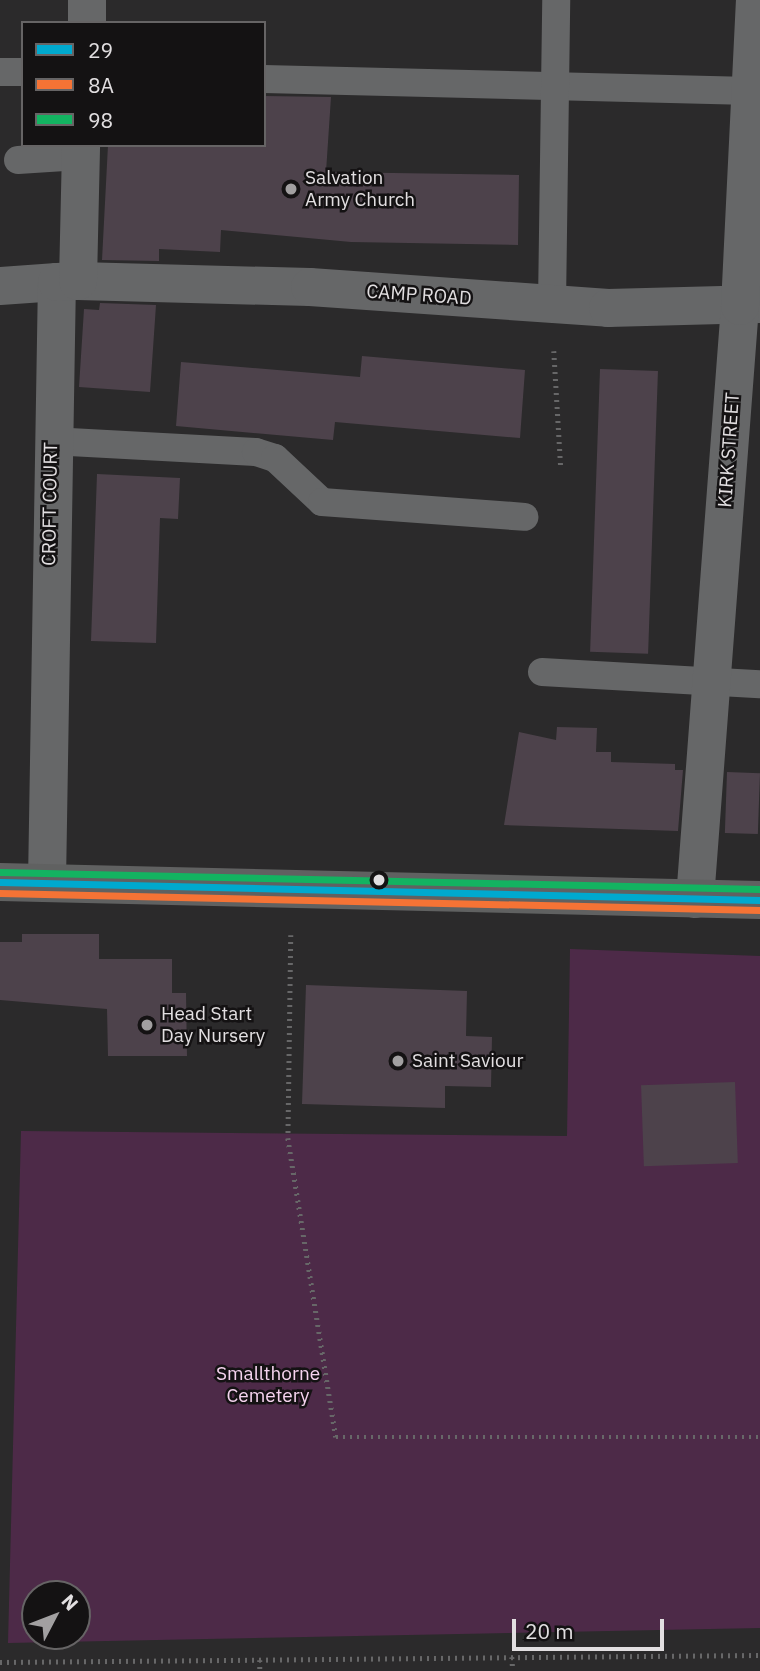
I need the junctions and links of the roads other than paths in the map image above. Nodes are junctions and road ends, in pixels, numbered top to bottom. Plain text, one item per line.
1 (87, 0) edge
2 (556, 0) edge
3 (755, 0) edge
4 (87, 21) edge
5 (0, 72) edge
6 (21, 72) edge
7 (266, 79) edge
8 (556, 91) junction
9 (751, 91) junction
10 (81, 151) edge
11 (18, 160) dead end
12 (67, 281) junction
13 (0, 286) edge
14 (552, 304) junction
15 (750, 305) edge
16 (51, 441) junction
17 (524, 517) dead end
18 (542, 672) dead end
19 (760, 684) edge
20 (712, 685) junction
21 (0, 882) edge
22 (47, 882) junction
23 (695, 899) junction
24 (760, 900) edge

1 - 4 street
2 - 8 lane
3 - 9 street, KIRK STREET
5 - 6 lane
7 - 8 lane
8 - 9 lane
8 - 14 lane
9 - 15 street, KIRK STREET
10 - 11 lane
10 - 12 street, CROFT COURT
12 - 13 street, CAMP ROAD
12 - 14 street, CAMP ROAD
12 - 16 street, CROFT COURT
14 - 15 street, CAMP ROAD
15 - 20 street, KIRK STREET
16 - 17 lane
16 - 22 street, CROFT COURT
18 - 20 lane
19 - 20 lane
20 - 23 street, KIRK STREET
21 - 22 main road
22 - 23 main road
23 - 24 main road

